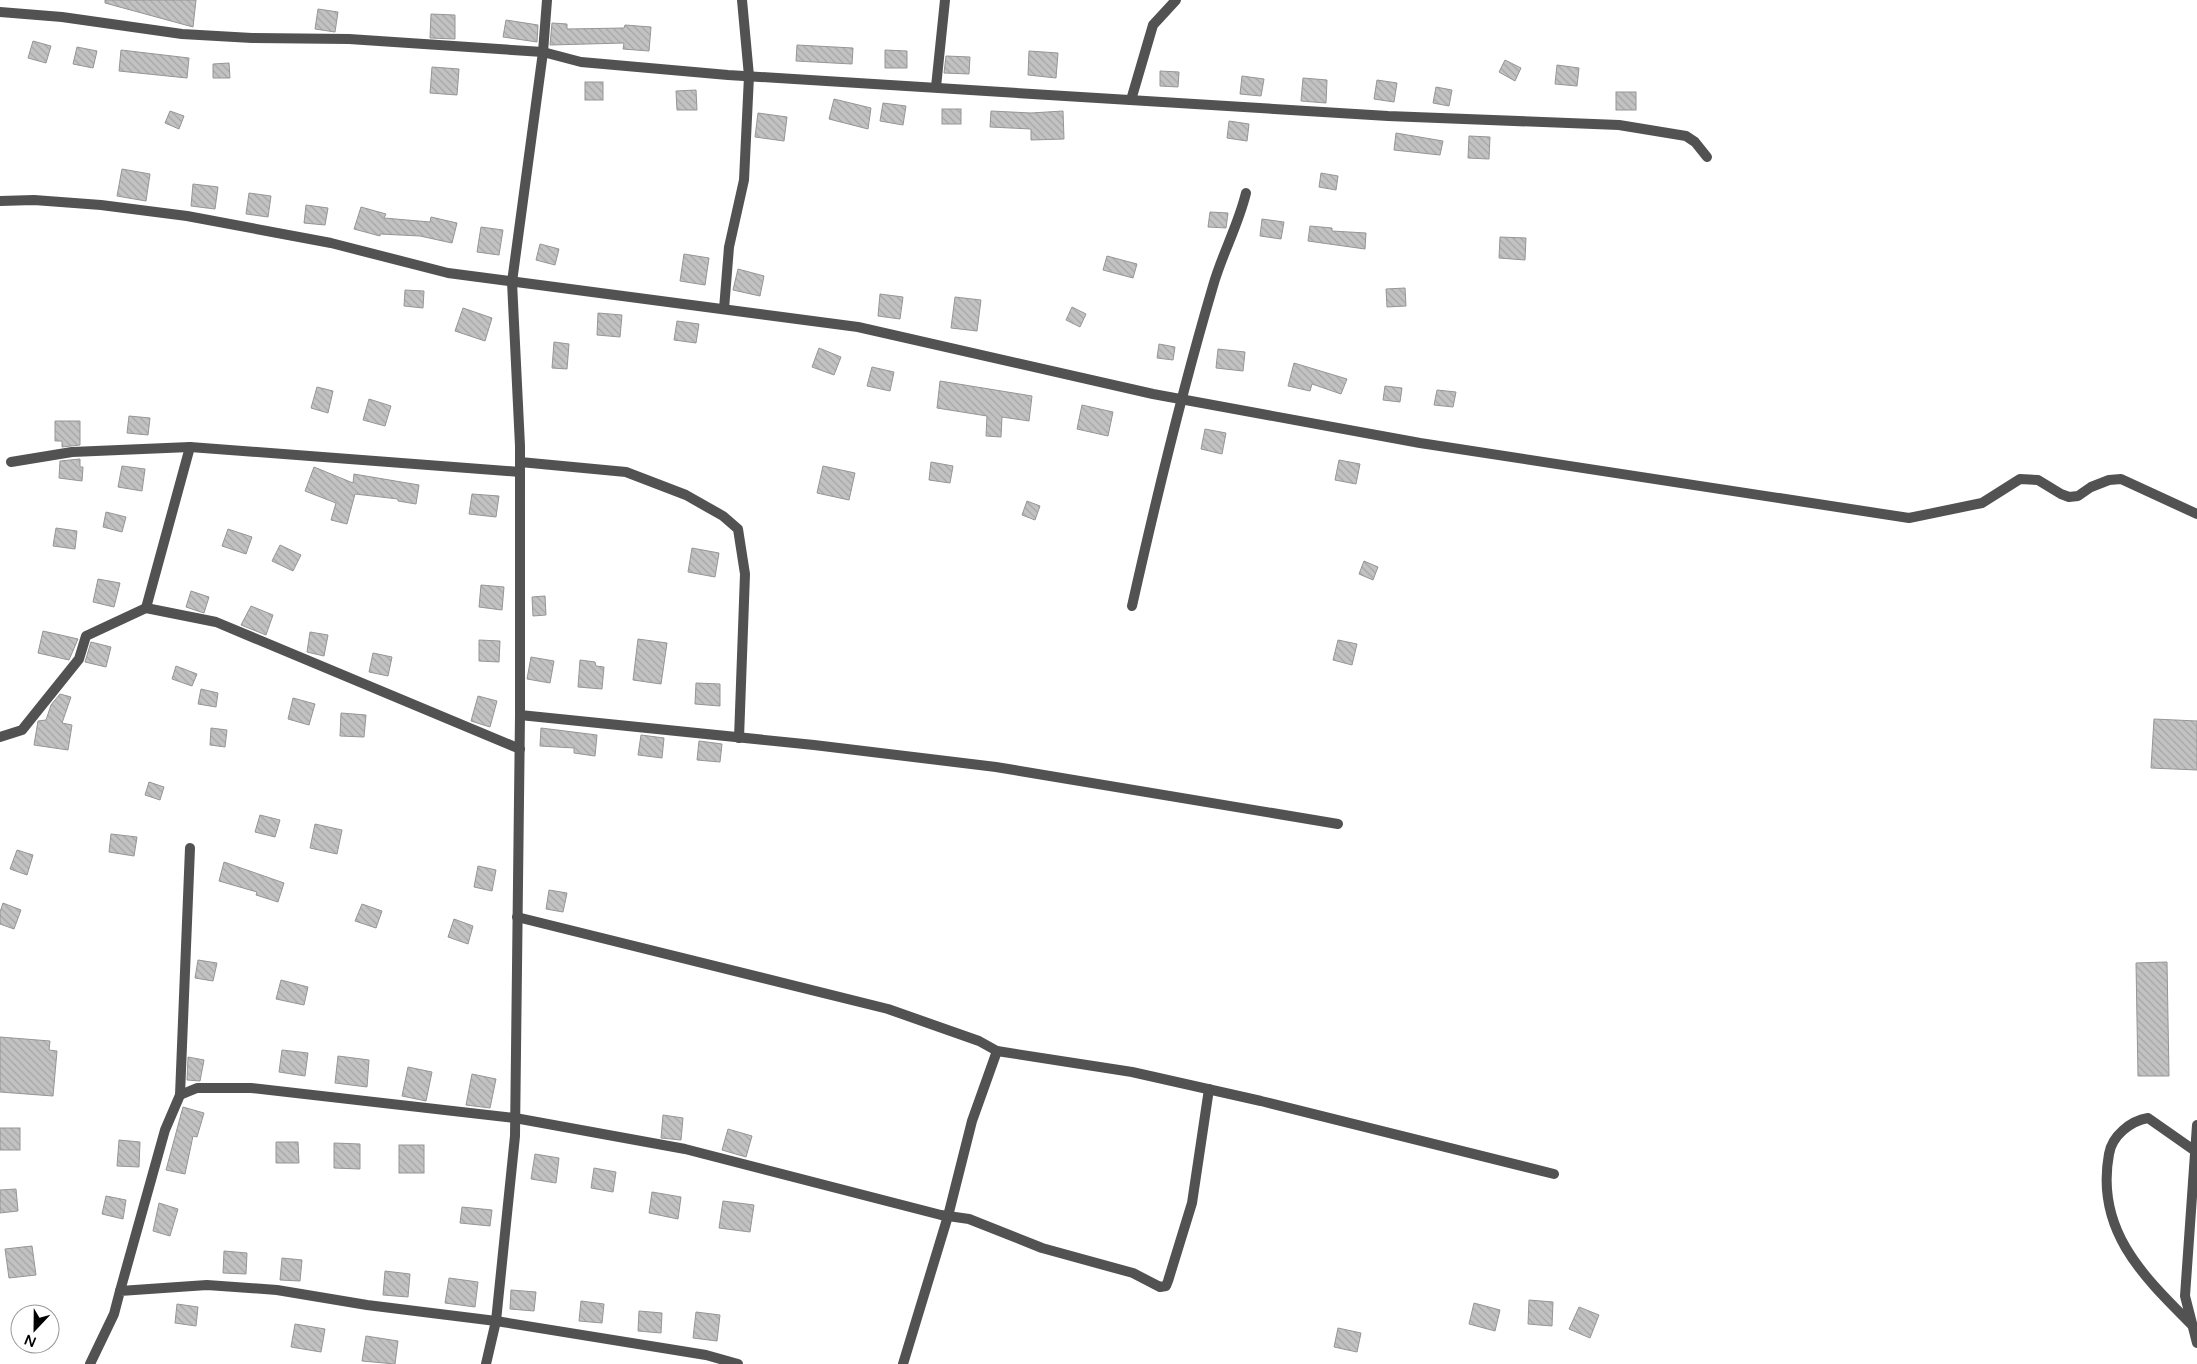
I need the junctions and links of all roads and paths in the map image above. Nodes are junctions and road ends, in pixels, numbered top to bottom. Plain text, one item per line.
1 (547, 0) edge
2 (742, 0) edge
3 (945, 0) edge
4 (1176, 0) edge
5 (0, 12) edge
6 (543, 52) junction
7 (749, 76) junction
8 (936, 87) junction
9 (1131, 100) junction
10 (1707, 157) dead end
11 (1246, 193) dead end
12 (0, 201) edge
13 (512, 282) junction
14 (724, 309) junction
15 (1182, 399) junction
16 (190, 447) junction
17 (11, 462) dead end
18 (520, 467) junction
19 (2197, 514) edge
20 (1132, 606) dead end
21 (146, 608) junction
22 (520, 715) junction
23 (0, 737) edge
24 (739, 738) junction
25 (520, 750) junction
26 (1338, 824) dead end
27 (190, 848) dead end
28 (517, 917) junction
29 (997, 1051) junction
30 (1209, 1089) junction
31 (180, 1094) junction
32 (515, 1118) junction
33 (2197, 1125) edge
34 (2195, 1151) junction
35 (1554, 1174) dead end
36 (948, 1216) junction
37 (120, 1291) junction
38 (496, 1321) junction
39 (2192, 1325) junction
40 (2197, 1343) edge
41 (90, 1364) edge
42 (486, 1364) edge
43 (738, 1364) edge
44 (903, 1364) edge

1 - 6 street
2 - 7 street
3 - 8 street
4 - 9 street
5 - 6 street
6 - 7 street
6 - 13 street
7 - 8 street
7 - 14 street
8 - 9 street
9 - 10 street
11 - 15 street
12 - 13 street
13 - 14 street
13 - 18 street
14 - 15 street
15 - 19 street
15 - 20 street
16 - 17 street
16 - 18 street
16 - 21 street
18 - 22 street
18 - 24 street
21 - 23 street
21 - 25 street
22 - 24 street
22 - 25 street
24 - 26 street
25 - 28 street
27 - 31 street
28 - 29 street
28 - 32 street
29 - 30 street
29 - 36 street
30 - 35 street
30 - 36 street
31 - 32 street
31 - 37 street
32 - 36 street
32 - 38 street
33 - 34 street
34 - 39 street
34 - 39 street
36 - 44 street
37 - 38 street
37 - 41 street
38 - 42 street
38 - 43 street
39 - 40 street

